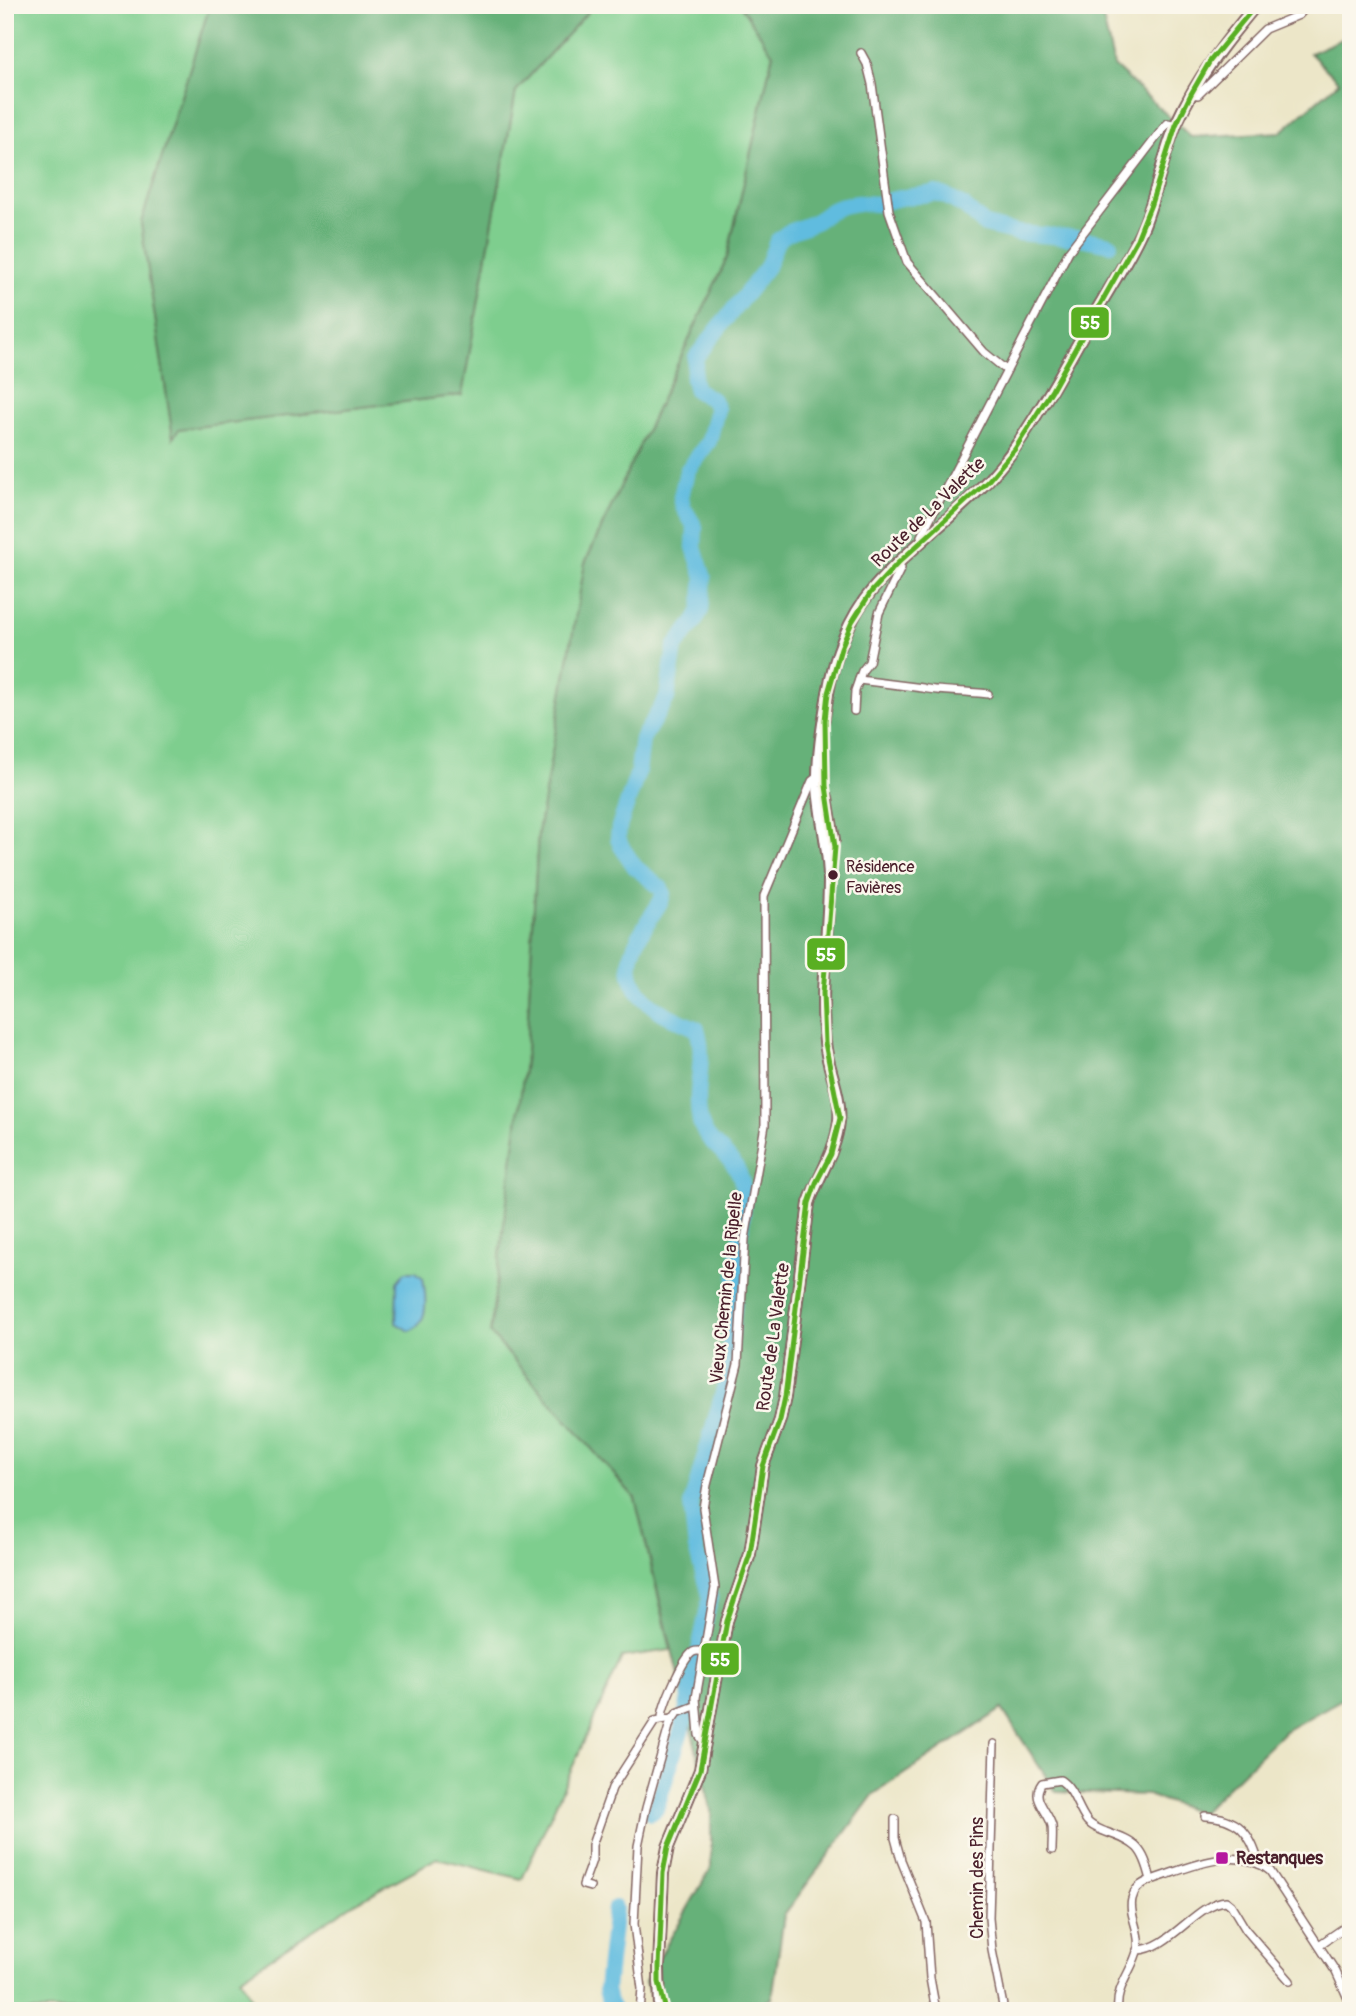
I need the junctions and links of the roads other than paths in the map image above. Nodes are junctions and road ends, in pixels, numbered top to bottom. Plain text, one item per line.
1 (1256, 5) edge
2 (1308, 5) edge
3 (861, 53) dead end
4 (1191, 94) junction
5 (1176, 125) junction
6 (1006, 370) junction
7 (923, 540) junction
8 (898, 563) junction
9 (859, 680) junction
10 (988, 694) dead end
11 (854, 711) dead end
12 (822, 776) junction
13 (700, 1651) junction
14 (690, 1707) junction
15 (662, 1718) junction
16 (672, 1718) junction
17 (705, 1744) junction
18 (994, 1744) dead end
19 (1205, 1816) dead end
20 (895, 1819) dead end
21 (1052, 1850) dead end
22 (1259, 1864) junction
23 (1151, 1880) junction
24 (590, 1887) dead end
25 (1351, 1923) edge
26 (1319, 1945) junction
27 (1137, 1950) junction
28 (1290, 1981) dead end
29 (659, 1982) junction
30 (1351, 2005) edge
31 (640, 2011) edge
32 (660, 2011) edge
33 (666, 2011) edge
34 (936, 2011) edge
35 (1004, 2011) edge
36 (1118, 2011) edge

1 - 4 main road, Route de La Valette
2 - 4 street
3 - 6 street
4 - 5 main road, Route de La Valette
5 - 6 street
5 - 7 main road, Route de La Valette
6 - 7 street
7 - 8 main road, Route de La Valette
8 - 9 street
8 - 12 main road, Route de La Valette
9 - 10 street
9 - 11 street
12 - 13 street, Vieux Chemin de la Ripelle
12 - 17 main road, Route de La Valette
13 - 14 street, Vieux Chemin de la Ripelle
13 - 15 street, Vieux Chemin de la Ripelle
14 - 16 street
14 - 17 street, Vieux Chemin de la Ripelle
15 - 16 street
15 - 24 street
16 - 31 street
17 - 29 main road, Route de La Valette
18 - 35 street, Chemin des Pins
19 - 22 street
20 - 34 street
21 - 23 street
22 - 23 street
22 - 26 street
23 - 27 street
25 - 26 street
26 - 30 street
27 - 28 street
27 - 36 street
29 - 32 main road, Route de La Valette
29 - 33 main road, Route de La Valette

